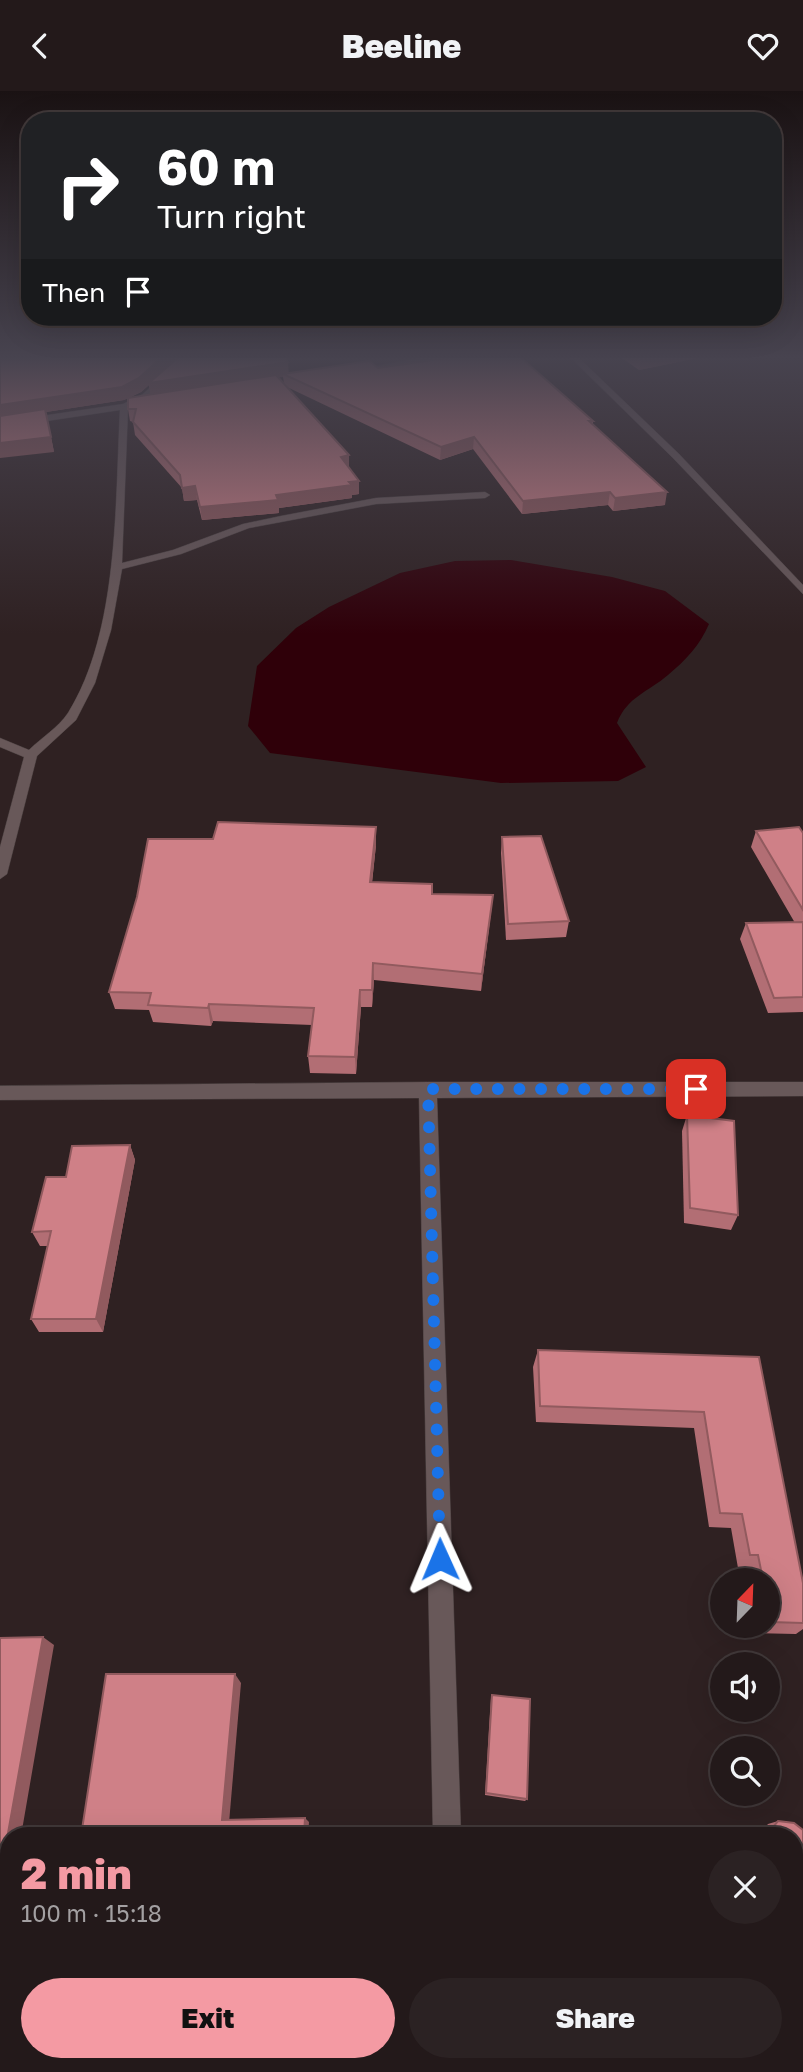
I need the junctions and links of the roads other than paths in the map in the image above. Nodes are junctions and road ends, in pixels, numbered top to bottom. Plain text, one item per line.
1 (122, 448) edge
2 (668, 448) edge
3 (485, 495) dead end
4 (117, 567) junction
5 (803, 591) edge
6 (0, 742) edge
7 (31, 755) junction
8 (0, 874) edge
9 (428, 1089) junction
10 (803, 1089) edge
11 (0, 1093) edge
12 (447, 1827) edge

1 - 4 street
2 - 5 street
3 - 4 street
4 - 7 street
6 - 7 street
7 - 8 street
9 - 10 street
9 - 11 street
9 - 12 street

